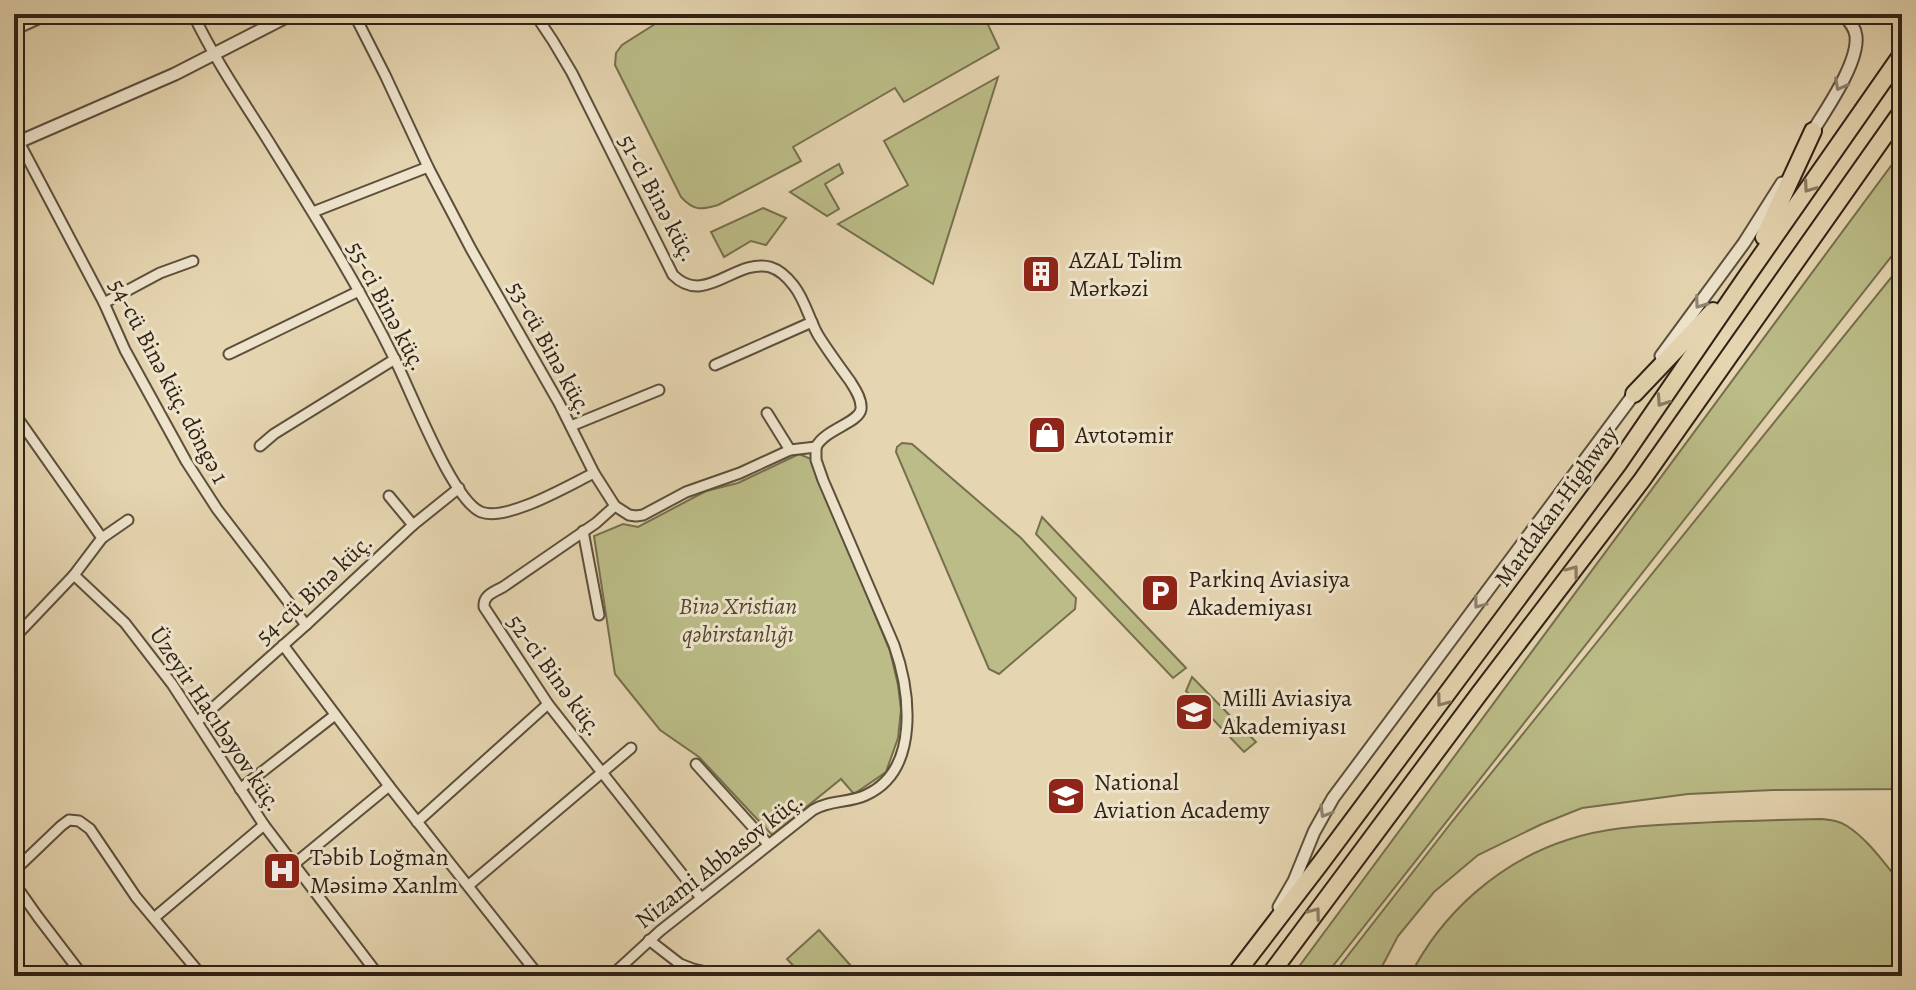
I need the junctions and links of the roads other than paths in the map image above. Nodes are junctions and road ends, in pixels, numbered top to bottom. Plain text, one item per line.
1 (49, 14) edge
2 (193, 14) edge
3 (292, 14) edge
4 (354, 14) edge
5 (535, 14) edge
6 (1843, 14) edge
7 (14, 30) edge
8 (214, 54) junction
9 (1902, 54) edge
10 (1902, 111) edge
11 (1813, 131) junction
12 (17, 143) edge
13 (428, 167) junction
14 (313, 212) junction
15 (193, 261) dead end
16 (1747, 276) junction
17 (359, 291) junction
18 (104, 303) junction
19 (812, 322) junction
20 (229, 354) dead end
21 (395, 359) junction
22 (715, 365) dead end
23 (659, 390) dead end
24 (1634, 394) junction
25 (14, 413) edge
26 (767, 413) dead end
27 (571, 426) junction
28 (260, 446) dead end
29 (816, 447) junction
30 (790, 450) junction
31 (594, 473) junction
32 (459, 488) junction
33 (389, 496) dead end
34 (615, 506) junction
35 (128, 520) dead end
36 (413, 525) junction
37 (583, 531) junction
38 (102, 538) junction
39 (74, 575) junction
40 (599, 615) dead end
41 (306, 625) junction
42 (14, 638) edge
43 (283, 645) junction
44 (548, 704) junction
45 (335, 715) junction
46 (198, 721) junction
47 (631, 748) dead end
48 (696, 764) dead end
49 (602, 771) junction
50 (389, 786) junction
51 (240, 789) junction
52 (417, 822) junction
53 (264, 825) junction
54 (768, 844) junction
55 (293, 865) junction
56 (14, 871) edge
57 (14, 883) edge
58 (469, 885) junction
59 (701, 898) junction
60 (154, 918) junction
61 (649, 940) junction
62 (1238, 970) edge
63 (83, 976) edge
64 (202, 976) edge
65 (379, 976) edge
66 (539, 976) edge
67 (611, 976) edge
68 (725, 976) edge
69 (1269, 976) edge

1 - 7 street
2 - 8 street, 55-ci Binə küç.
3 - 8 street
4 - 13 street, 53-cü Binə küç.
5 - 19 street, 51-ci Binə küç.
6 -> 11 street
8 - 12 street
8 - 14 street, 55-ci Binə küç.
9 -> 16 highway, Mardakan Highway
69 -> 10 highway
11 - 16 highway
11 -> 24 street
12 - 18 street, 54-cü Binə küç. döngə 1
13 - 14 street
13 - 27 street, 53-cü Binə küç.
14 - 17 street, 55-ci Binə küç.
15 - 18 street
16 - 24 highway
16 -> 62 highway, Mardakan Highway
17 - 20 street
17 - 21 street, 55-ci Binə küç.
18 - 41 street, 54-cü Binə küç. döngə 1
19 - 22 street
19 - 29 street, 51-ci Binə küç.
21 - 28 street
21 - 32 street, 55-ci Binə küç.
23 - 27 street
24 -> 62 street
25 - 38 street
26 - 30 street
27 - 31 street, 53-cü Binə küç.
29 - 30 street
29 - 54 street, Nizami Abbasov küç.
30 - 34 street
31 - 32 street, 55-ci Binə küç.
31 - 34 street, 53-cü Binə küç.
32 - 36 street, 54-cü Binə küç.
33 - 36 street
34 - 37 street, 52-ci Binə küç.
35 - 38 street
36 - 41 street, 54-cü Binə küç.
37 - 40 street
37 - 44 street, 52-ci Binə küç.
38 - 39 street
39 - 42 street
39 - 46 street, Üzeyir Hacıbəyov küç.
41 - 43 street, 54-cü Binə küç.
43 - 45 street
43 - 46 street, 54-cü Binə küç.
44 - 49 street, 52-ci Binə küç.
44 - 52 street
45 - 50 street
45 - 51 street
46 - 51 street, Üzeyir Hacıbəyov küç.
47 - 49 street
48 - 54 street
49 - 58 street
49 - 59 street, 52-ci Binə küç.
50 - 52 street
50 - 55 street
51 - 53 street, Üzeyir Hacıbəyov küç.
52 - 58 street
53 - 55 street, Üzeyir Hacıbəyov küç.
53 - 60 street
54 - 59 street, Nizami Abbasov küç.
55 - 65 street, Üzeyir Hacıbəyov küç.
56 - 60 street
57 - 63 street
58 - 66 street
59 - 61 street, Nizami Abbasov küç.
60 - 64 street
61 - 67 street, Nizami Abbasov küç.
61 - 68 street

